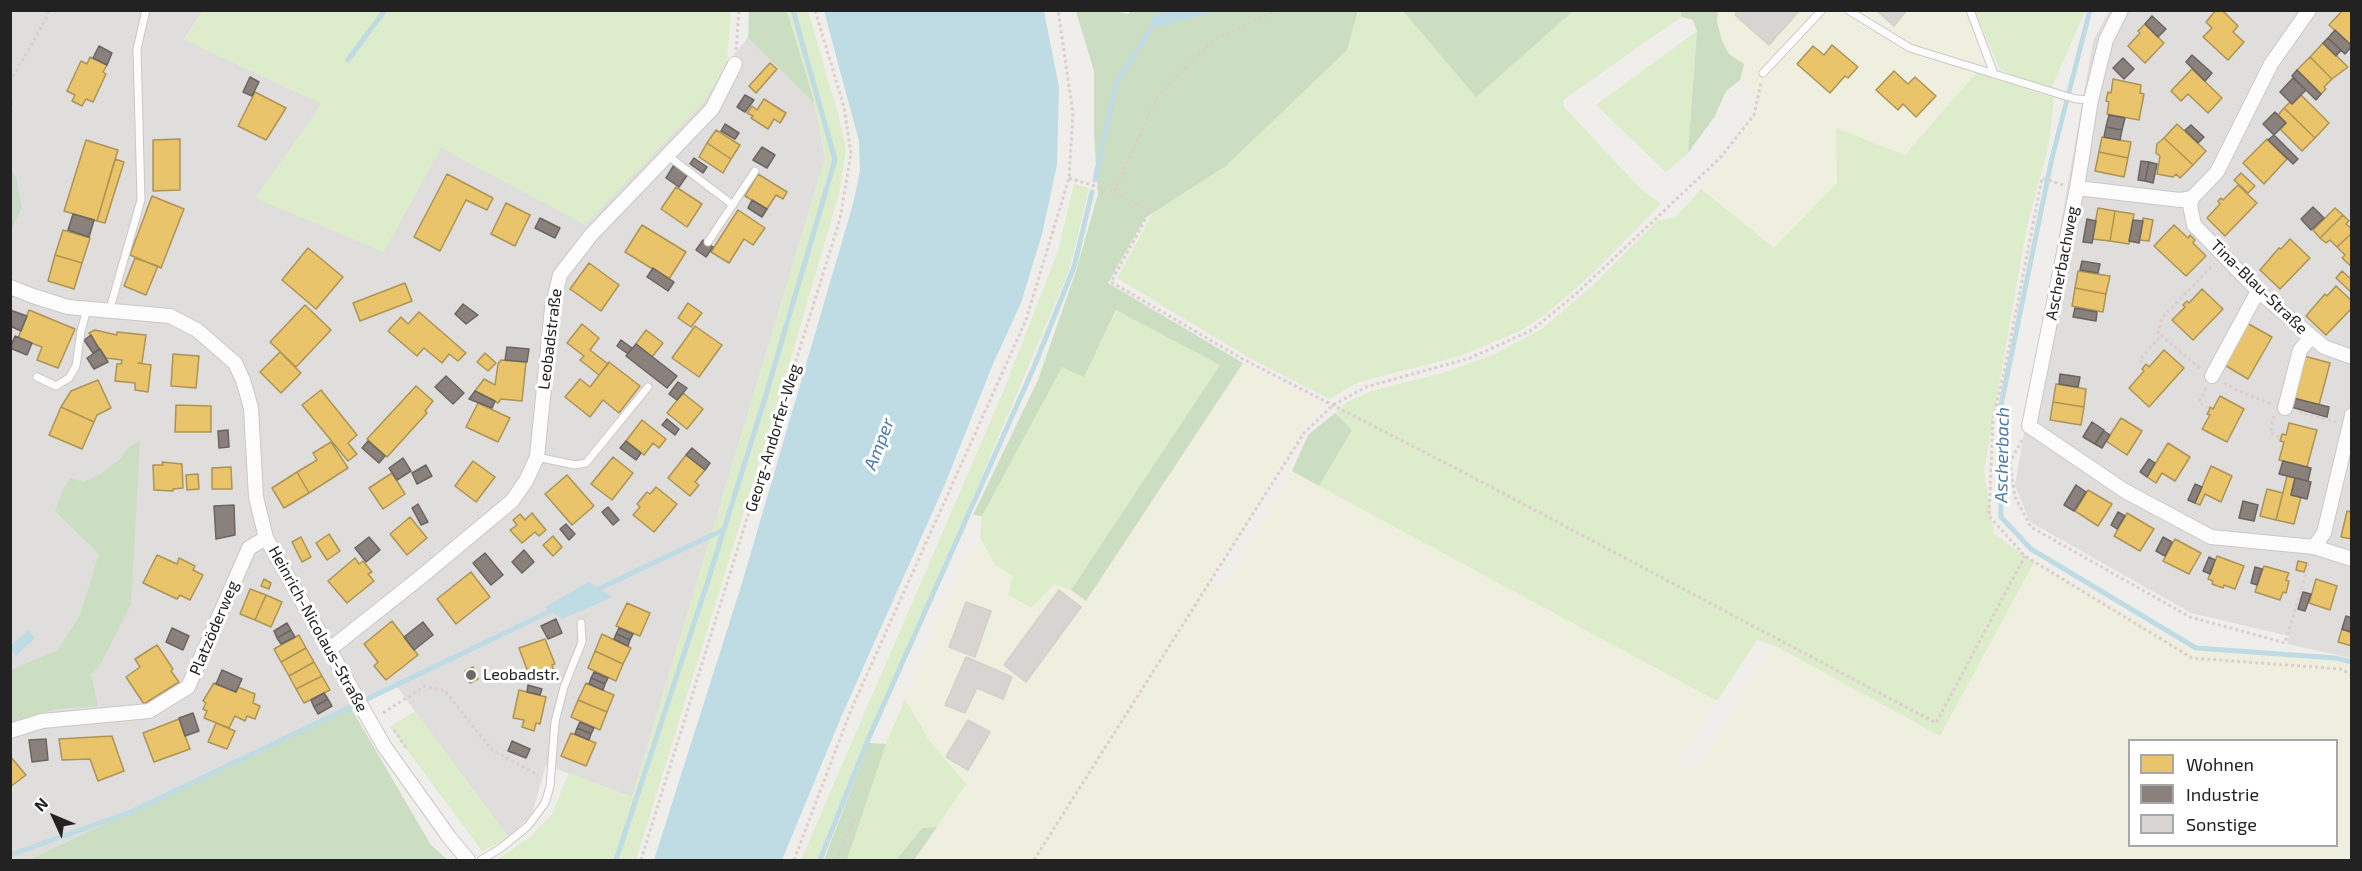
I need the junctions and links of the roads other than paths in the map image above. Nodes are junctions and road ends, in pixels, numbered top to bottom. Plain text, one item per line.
1 (146, 10) edge
2 (1822, 10) edge
3 (1848, 10) edge
4 (1970, 10) edge
5 (2121, 10) edge
6 (2309, 10) edge
7 (735, 64) road end
8 (1763, 74) road end
9 (1994, 74) junction
10 (2091, 100) junction
11 (667, 155) junction
12 (755, 171) dead end
13 (2078, 188) junction
14 (2192, 198) junction
15 (733, 205) junction
16 (708, 242) dead end
17 (10, 287) edge
18 (2258, 291) junction
19 (87, 309) junction
20 (109, 312) junction
21 (2311, 337) junction
22 (2352, 357) edge
23 (2212, 376) road end
24 (37, 377) dead end
25 (648, 387) dead end
26 (2280, 411) road end
27 (2352, 415) edge
28 (2347, 452) edge
29 (537, 457) junction
30 (266, 538) junction
31 (2314, 547) junction
32 (2352, 559) edge
33 (581, 623) dead end
34 (330, 649) junction
35 (10, 731) edge
36 (468, 861) edge
37 (481, 861) edge

1 - 20 lane
2 - 8 lane
3 - 9 lane
4 - 9 lane
5 - 10 street, Ascherbachweg
6 - 14 street
7 - 11 street, Leobadstraße
9 - 10 lane
10 - 13 street, Ascherbachweg
11 - 15 lane
11 - 29 street, Leobadstraße
12 - 15 lane
13 - 14 street
13 - 31 street, Ascherbachweg
14 - 18 street, Tina-Blau-Straße
15 - 16 lane
17 - 19 street, Heinrich-Nicolaus-Straße
18 - 21 street, Tina-Blau-Straße
18 - 23 street
19 - 20 street, Heinrich-Nicolaus-Straße
19 - 24 lane
20 - 30 street, Heinrich-Nicolaus-Straße
21 - 22 street, Tina-Blau-Straße
21 - 26 street
25 - 29 lane
27 - 28 street
28 - 31 street
29 - 34 street, Leobadstraße
30 - 34 street, Heinrich-Nicolaus-Straße
30 - 35 street, Platzöderweg
31 - 32 street
33 - 37 lane
34 - 36 street, Heinrich-Nicolaus-Straße

